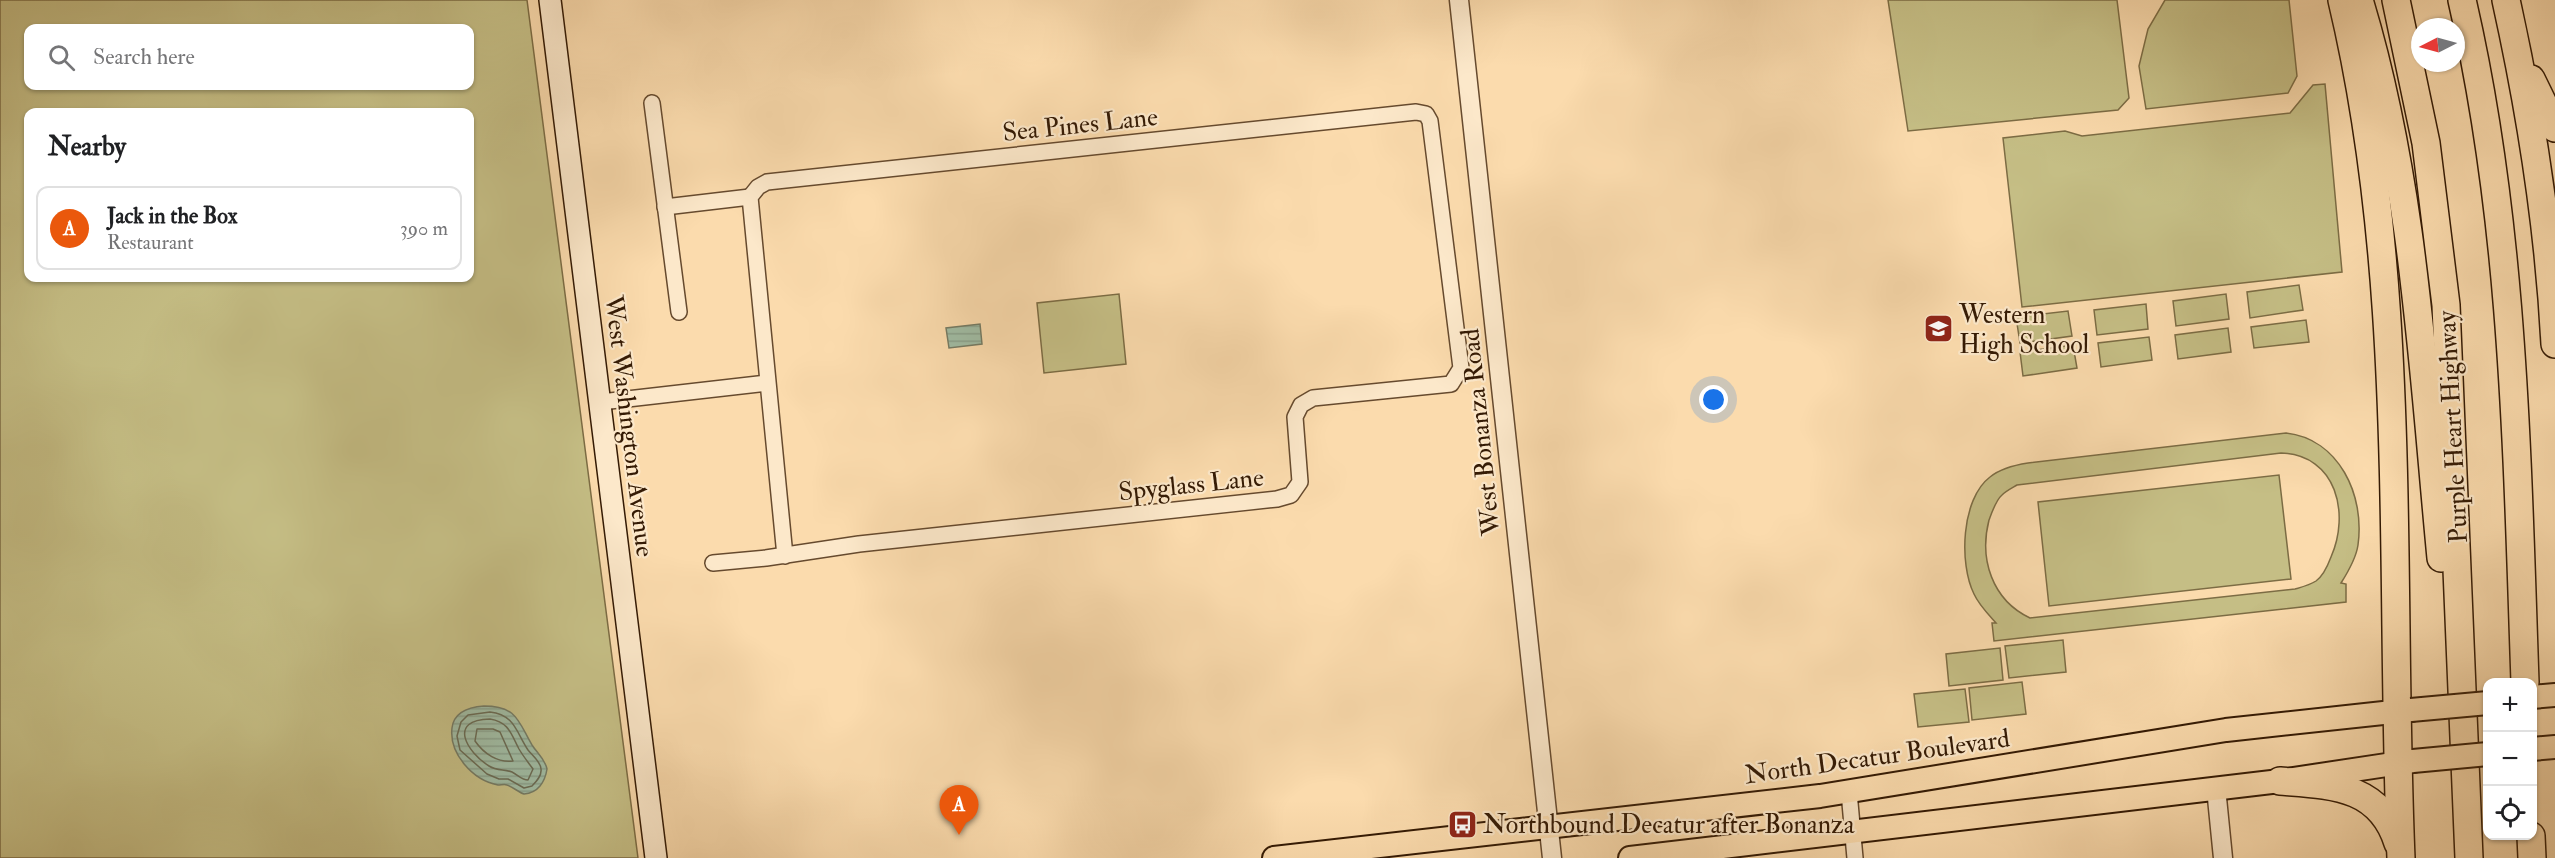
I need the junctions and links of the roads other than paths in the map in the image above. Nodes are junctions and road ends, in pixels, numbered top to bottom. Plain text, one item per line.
1 (550, 0) edge
2 (1459, 0) edge
3 (2342, 0) edge
4 (2359, 0) edge
5 (2396, 0) edge
6 (2462, 0) edge
7 (2506, 0) edge
8 (2516, 45) junction
9 (652, 103) dead end
10 (1421, 112) joint
11 (2555, 128) edge
12 (750, 197) junction
13 (665, 207) junction
14 (679, 312) dead end
15 (2555, 344) edge
16 (767, 382) junction
17 (601, 402) junction
18 (785, 556) junction
19 (713, 563) dead end
20 (2525, 678) edge
21 (2555, 695) edge
22 (2537, 697) edge
23 (2483, 703) edge
24 (2405, 711) junction
25 (2555, 747) edge
26 (2537, 749) edge
27 (2483, 754) edge
28 (2406, 762) junction
29 (2280, 781) junction
30 (2216, 788) junction
31 (1849, 792) junction
32 (1549, 827) junction
33 (1853, 832) junction
34 (2531, 840) edge
35 (2468, 852) edge
36 (2401, 855) edge
37 (656, 858) edge
38 (1274, 858) edge
39 (1552, 858) edge
40 (1630, 858) edge
41 (1855, 858) edge
42 (2223, 858) edge
43 (2532, 858) edge

1 - 17 main road, West Washington Avenue
2 - 32 street, West Bonanza Road
3 - 24 highway
4 - 35 highway
5 - 35 highway, Purple Heart Highway
6 - 20 highway
7 - 8 highway
8 - 11 highway
8 - 15 highway
9 - 13 street
10 - 12 street, Sea Pines Lane
10 - 18 street, Spyglass Lane
12 - 13 street, Sea Pines Lane
12 - 16 street
13 - 14 street
16 - 17 street
16 - 18 street
17 - 37 main road, West Washington Avenue
18 - 19 street, Spyglass Lane
21 - 22 main road
23 - 24 main road, North Decatur Boulevard, bridge
24 - 28 highway
24 - 31 main road, North Decatur Boulevard
25 - 26 main road
27 - 28 main road, bridge
28 - 29 main road
28 - 36 highway
29 - 30 main road
29 - 36 highway
30 - 33 main road
30 - 42 street
31 - 32 main road, North Decatur Boulevard
31 - 33 street
32 - 38 main road, North Decatur Boulevard
32 - 39 street, West Bonanza Road
33 - 40 main road
33 - 41 street
34 - 43 highway

